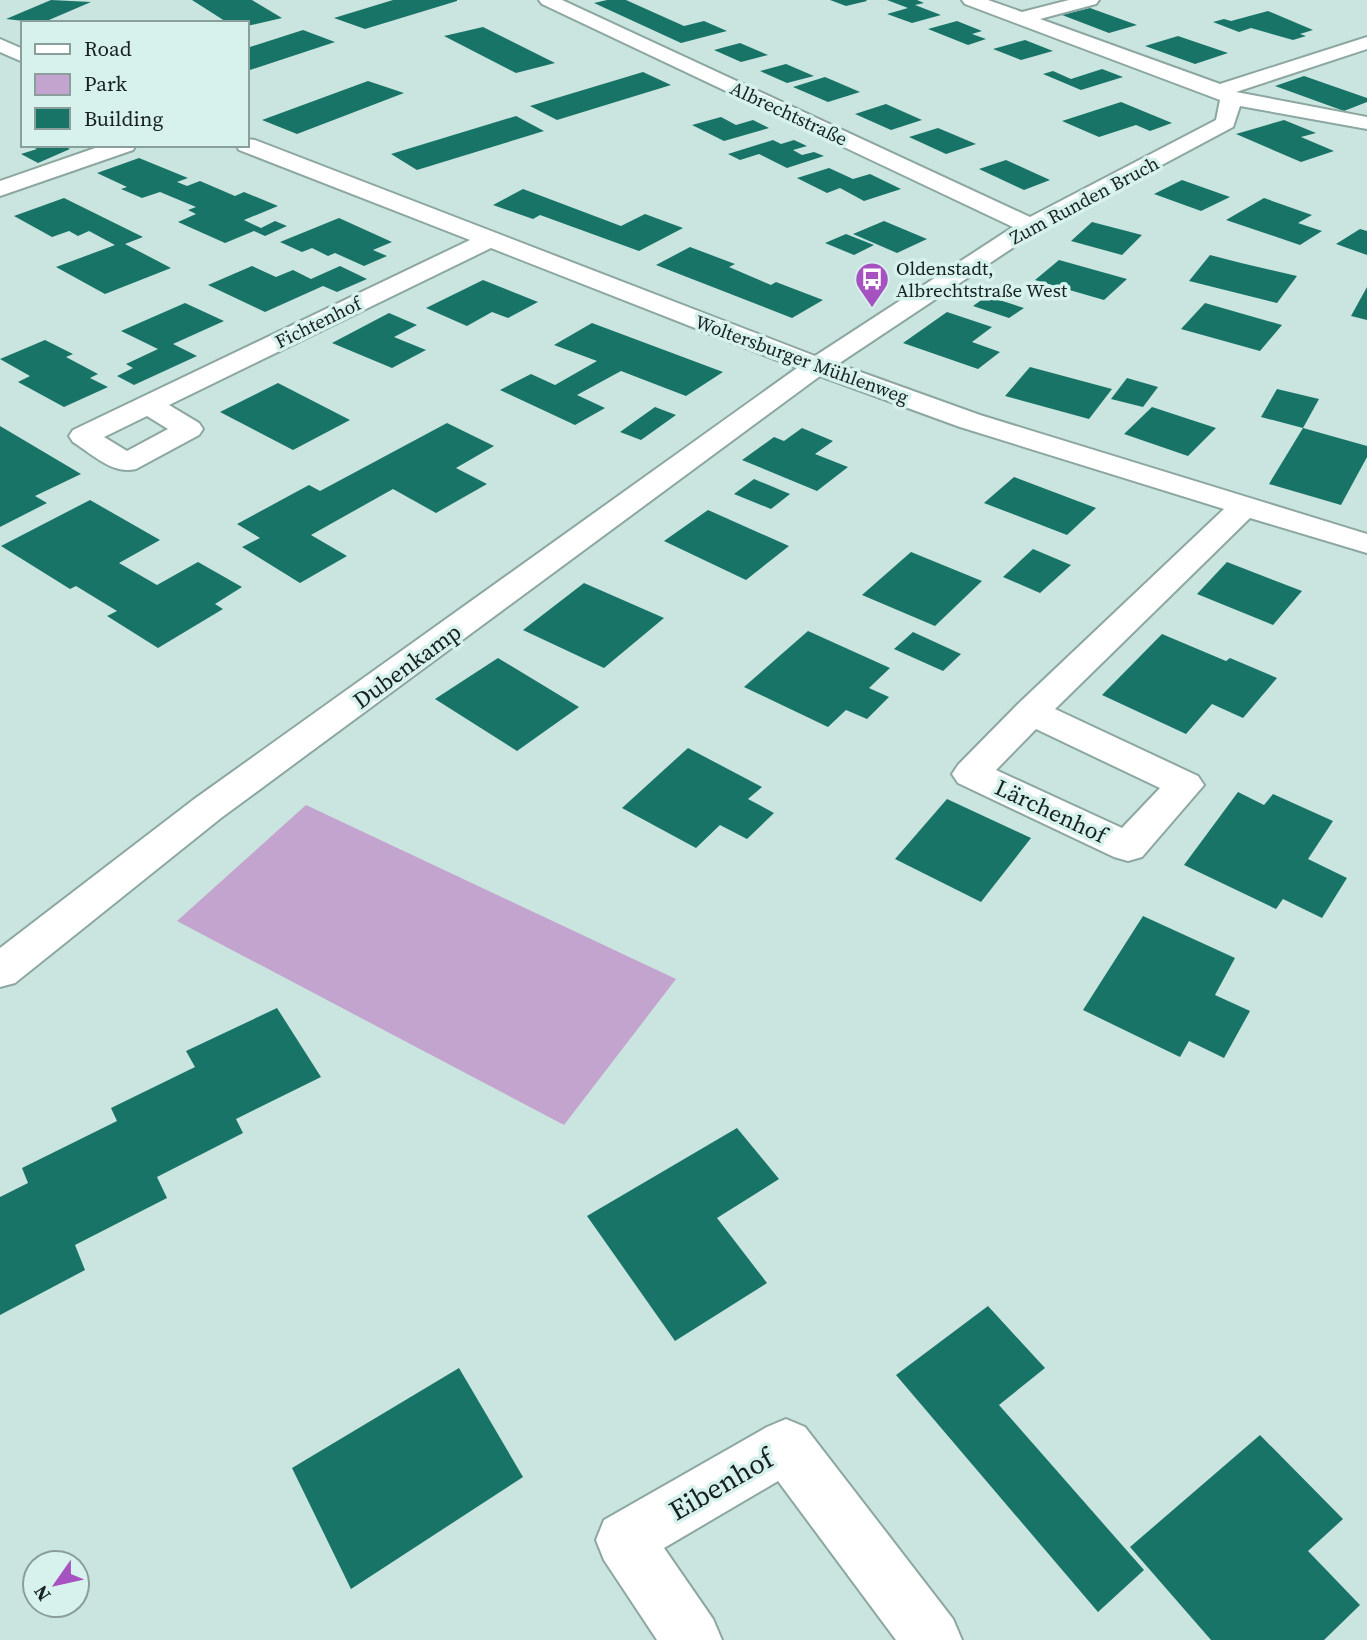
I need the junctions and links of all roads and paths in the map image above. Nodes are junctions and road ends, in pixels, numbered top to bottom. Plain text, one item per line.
1 (548, 0) edge
2 (971, 0) edge
3 (1090, 0) edge
4 (1022, 18) junction
5 (1367, 43) edge
6 (0, 45) edge
7 (21, 54) edge
8 (1225, 94) junction
9 (1367, 123) edge
10 (248, 145) edge
11 (119, 147) edge
12 (0, 189) edge
13 (1030, 226) junction
14 (489, 240) junction
15 (817, 366) junction
16 (148, 405) dead end
17 (1245, 506) junction
18 (1367, 544) edge
19 (1031, 712) junction
20 (6, 955) edge
21 (692, 1640) edge
22 (932, 1640) edge

1 - 13 street, Albrechtstraße
2 - 4 street
3 - 4 street
4 - 8 street
5 - 8 street
6 - 7 street
8 - 9 street
8 - 13 street, Zum Runden Bruch
10 - 14 street, Woltersburger Mühlenweg
11 - 12 street
13 - 15 street, Zum Runden Bruch
14 - 15 street, Woltersburger Mühlenweg
14 - 16 street, Fichtenhof
15 - 17 street, Woltersburger Mühlenweg
15 - 20 street, Dubenkamp
17 - 18 street, Woltersburger Mühlenweg
17 - 19 street, Lärchenhof
19 - 19 street, Lärchenhof
21 - 22 street, Eibenhof

